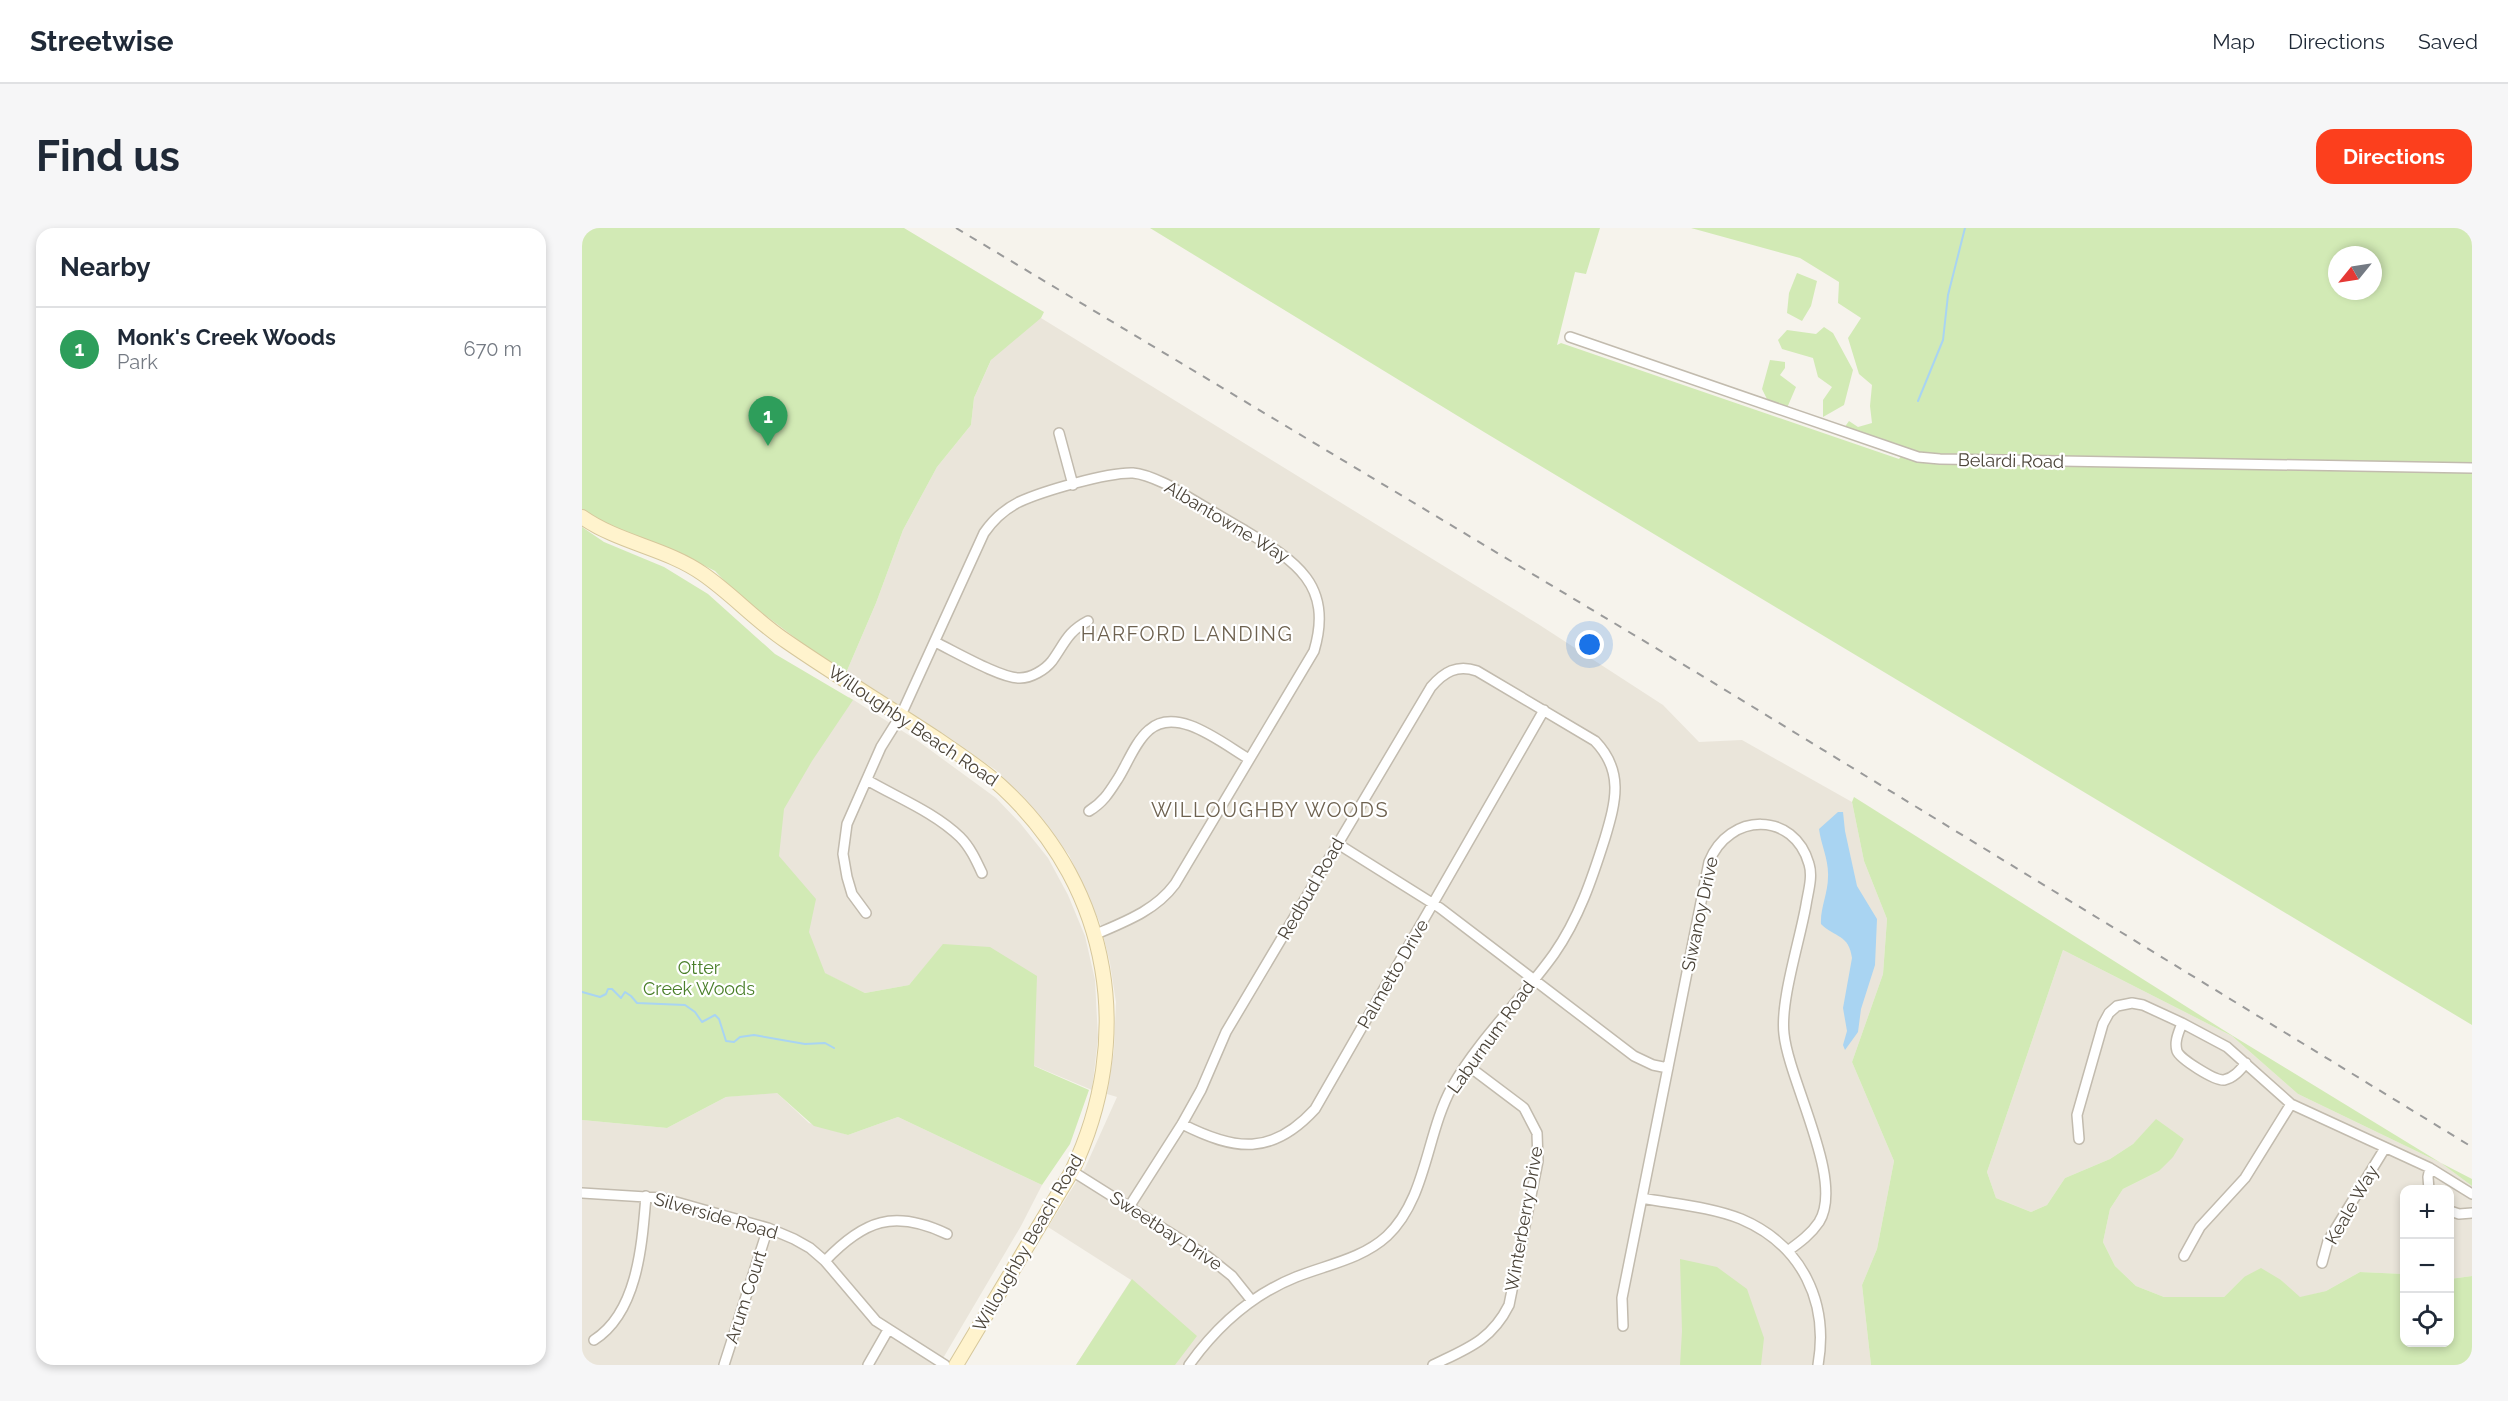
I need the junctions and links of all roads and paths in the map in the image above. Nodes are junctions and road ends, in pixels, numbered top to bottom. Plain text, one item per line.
1 (1570, 337) dead end
2 (1059, 433) dead end
3 (2472, 468) edge
4 (1073, 485) junction
5 (582, 517) edge
6 (1088, 621) dead end
7 (935, 642) junction
8 (1544, 710) junction
9 (901, 715) junction
10 (1249, 759) junction
11 (867, 780) junction
12 (1089, 811) dead end
13 (1338, 843) junction
14 (982, 873) dead end
15 (1434, 904) junction
16 (866, 913) dead end
17 (1094, 935) junction
18 (1534, 979) junction
19 (2182, 1023) junction
20 (2246, 1063) junction
21 (1467, 1065) junction
22 (1668, 1068) junction
23 (2291, 1104) junction
24 (1182, 1124) junction
25 (2079, 1139) dead end
26 (2385, 1148) junction
27 (2430, 1168) junction
28 (1072, 1171) junction
29 (2429, 1185) edge
30 (582, 1193) edge
31 (2472, 1194) edge
32 (646, 1196) junction
33 (1642, 1198) junction
34 (1129, 1207) junction
35 (2454, 1212) edge
36 (2472, 1213) edge
37 (768, 1228) junction
38 (947, 1234) dead end
39 (1789, 1250) junction
40 (2184, 1256) dead end
41 (825, 1261) junction
42 (2322, 1263) dead end
43 (1252, 1301) junction
44 (1623, 1326) dead end
45 (888, 1330) junction
46 (594, 1340) dead end
47 (724, 1365) edge
48 (867, 1365) edge
49 (945, 1365) edge
50 (956, 1365) edge
51 (1189, 1365) edge
52 (1432, 1365) edge
53 (1818, 1365) edge

1 - 3 street, Belardi Road
2 - 4 street
4 - 7 street, Albantowne Way
4 - 10 street, Albantowne Way
5 - 9 street, Willoughby Beach Road
6 - 7 street
7 - 9 street, Albantowne Way
8 - 13 street, Redbud Road
8 - 15 street, Palmetto Drive
8 - 18 street, Laburnum Road
9 - 11 street, Albantowne Way
9 - 17 street, Willoughby Beach Road
10 - 12 street
10 - 17 street, Albantowne Way
11 - 14 street
11 - 16 street, Albantowne Way
13 - 15 street
13 - 24 street, Redbud Road
15 - 18 street
15 - 24 street, Palmetto Drive
17 - 28 street, Willoughby Beach Road
18 - 21 street, Laburnum Road
18 - 22 street
19 - 20 street
19 - 20 street
19 - 25 street
20 - 23 street
21 - 43 street, Laburnum Road
21 - 52 street, Winterberry Drive
22 - 33 street, Siwanoy Drive
22 - 39 street, Siwanoy Drive
23 - 26 street
23 - 40 street
24 - 34 street, Redbud Road
26 - 27 street
26 - 42 street, Keale Way
27 - 29 street
27 - 31 street
28 - 34 street, Sweetbay Drive
28 - 50 street, Willoughby Beach Road
30 - 32 street, Silverside Road
32 - 37 street, Silverside Road
32 - 46 street
33 - 39 street
33 - 44 street, Siwanoy Drive
34 - 43 street, Sweetbay Drive
35 - 36 street
37 - 41 street, Silverside Road
37 - 47 street, Arum Court
38 - 41 street
39 - 53 street
41 - 45 street, Silverside Road
43 - 51 street, Laburnum Road
45 - 48 street
45 - 49 street, Silverside Road

